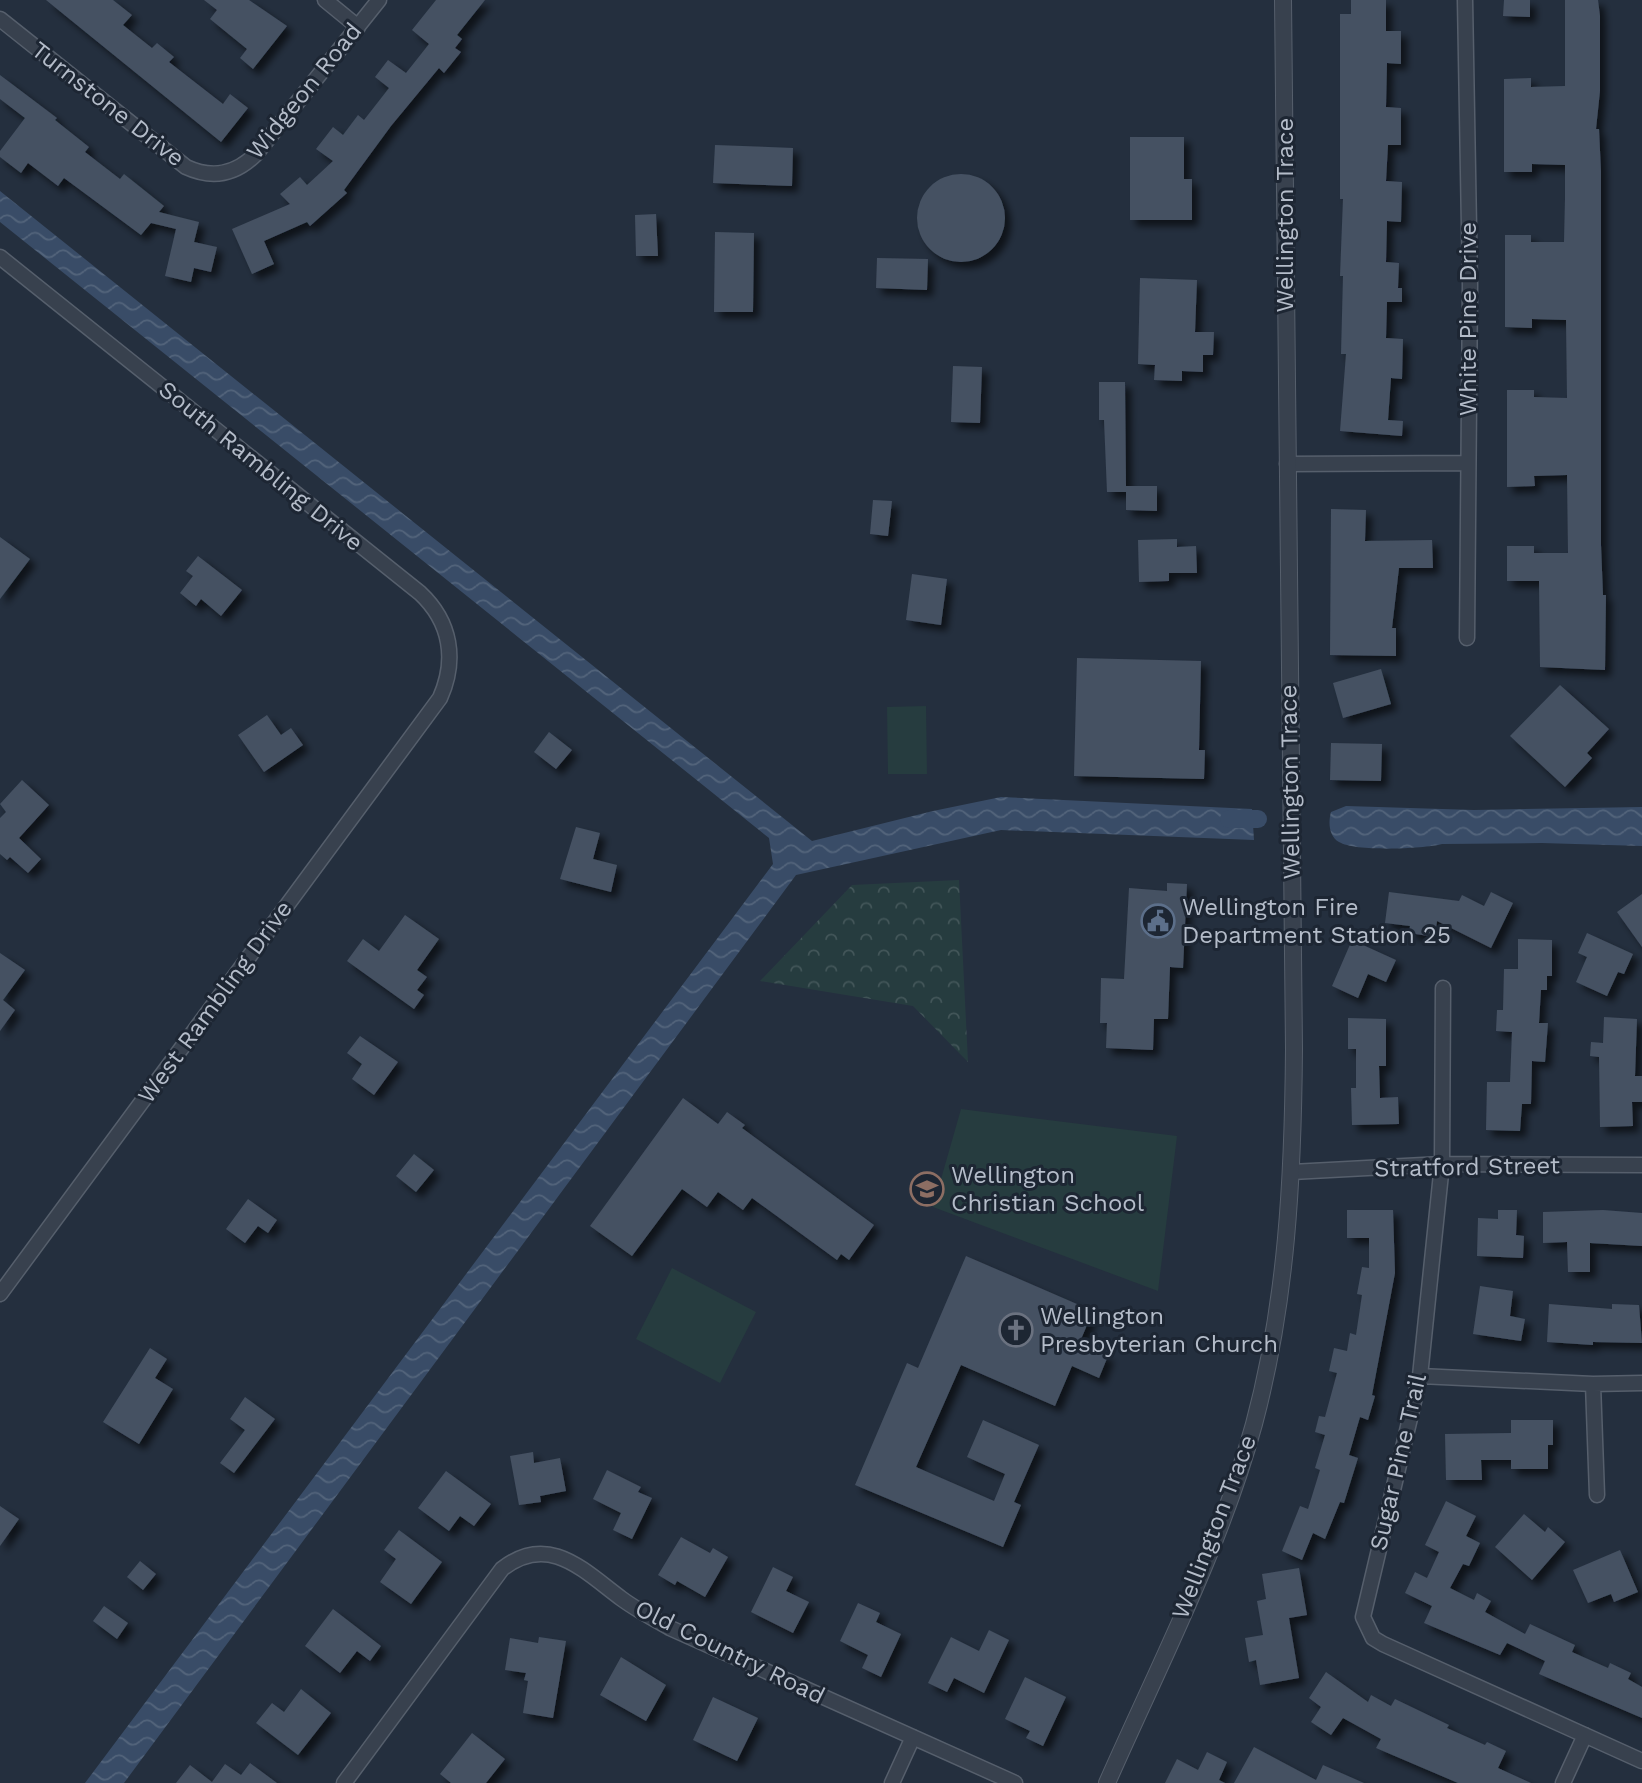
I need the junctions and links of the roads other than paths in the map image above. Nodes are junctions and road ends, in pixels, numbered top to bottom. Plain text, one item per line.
1 (325, 0) edge
2 (379, 0) edge
3 (1283, 0) edge
4 (1465, 0) edge
5 (0, 19) edge
6 (358, 27) junction
7 (223, 174) joint
8 (0, 257) edge
9 (1468, 463) junction
10 (1287, 464) junction
11 (1467, 638) dead end
12 (430, 710) joint
13 (1443, 988) dead end
14 (1442, 1164) junction
15 (1642, 1166) edge
16 (1292, 1172) junction
17 (0, 1294) edge
18 (1420, 1376) junction
19 (1642, 1383) edge
20 (1593, 1384) junction
21 (1597, 1495) dead end
22 (1585, 1735) junction
23 (913, 1737) junction
24 (1642, 1761) edge
25 (344, 1783) edge
26 (892, 1783) edge
27 (1015, 1783) edge
28 (1107, 1783) edge
29 (1563, 1783) edge

1 - 6 street
2 - 6 street, Widgeon Road
3 - 10 street, Wellington Trace
4 - 9 street, White Pine Drive
5 - 7 street, Turnstone Drive
6 - 7 street, Widgeon Road
8 - 12 street, South Rambling Drive
9 - 10 street
9 - 11 street, White Pine Drive
10 - 16 street, Wellington Trace
12 - 17 street, West Rambling Drive
13 - 14 street, Sugar Pine Trail
14 - 15 street, Stratford Street
14 - 16 street, Stratford Street
14 - 18 street, Sugar Pine Trail
16 - 28 street, Wellington Trace
18 - 20 street
18 - 22 street, Sugar Pine Trail
19 - 20 street
20 - 21 street
22 - 24 street, Sugar Pine Trail
22 - 29 street
23 - 25 street, Old Country Road
23 - 26 street
23 - 27 street, Old Country Road

